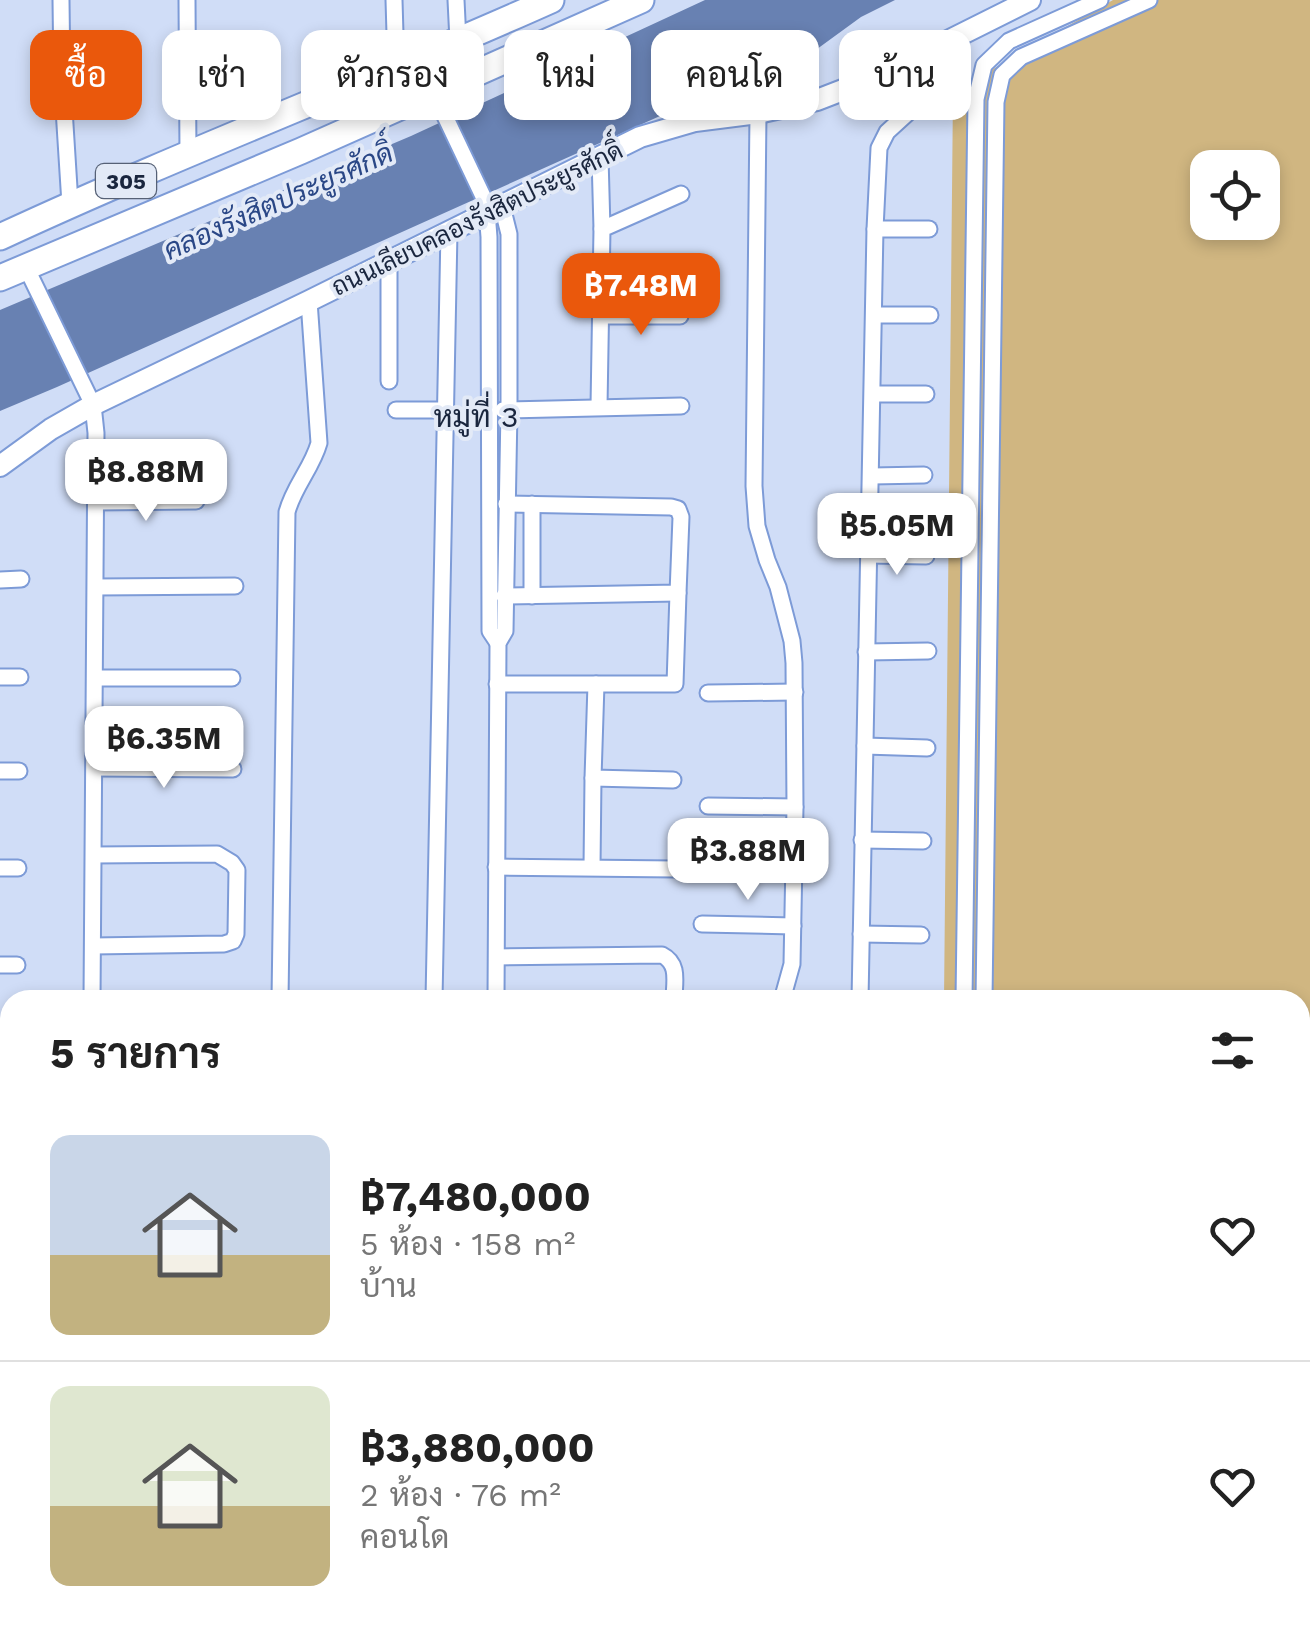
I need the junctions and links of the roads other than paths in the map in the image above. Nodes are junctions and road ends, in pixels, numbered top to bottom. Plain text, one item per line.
1 (61, 0) edge
2 (188, 0) edge
3 (394, 0) edge
4 (456, 0) edge
5 (551, 0) edge
6 (641, 0) edge
7 (1030, 0) edge
8 (1100, 0) edge
9 (1149, 0) edge
10 (395, 30) edge
11 (457, 30) edge
12 (483, 30) edge
13 (970, 30) edge
14 (484, 75) edge
15 (301, 108) edge
16 (285, 115) junction
17 (379, 120) edge
18 (447, 120) edge
19 (703, 120) edge
20 (758, 120) edge
21 (901, 120) edge
22 (301, 150) junction
23 (188, 155) junction
24 (600, 157) junction
25 (681, 194) dead end
26 (70, 204) junction
27 (491, 207) junction
28 (602, 229) junction
29 (929, 229) dead end
30 (875, 230) junction
31 (449, 231) junction
32 (0, 236) edge
33 (389, 260) junction
34 (974, 265) junction
35 (994, 266) junction
36 (29, 274) junction
37 (0, 278) edge
38 (309, 301) junction
39 (874, 314) junction
40 (930, 315) dead end
41 (601, 316) junction
42 (680, 316) dead end
43 (389, 381) dead end
44 (872, 394) junction
45 (926, 394) dead end
46 (88, 396) junction
47 (599, 406) junction
48 (681, 406) dead end
49 (396, 410) dead end
50 (445, 410) junction
51 (489, 410) junction
52 (509, 410) junction
53 (0, 466) edge
54 (872, 476) junction
55 (924, 476) dead end
56 (196, 501) dead end
57 (96, 502) junction
58 (506, 504) junction
59 (532, 504) junction
60 (969, 542) junction
61 (989, 542) junction
62 (869, 555) junction
63 (926, 556) dead end
64 (21, 579) dead end
65 (0, 580) edge
66 (235, 586) dead end
67 (96, 587) junction
68 (678, 593) junction
69 (504, 596) junction
70 (532, 596) junction
71 (498, 643) junction
72 (928, 651) dead end
73 (866, 652) junction
74 (0, 677) edge
75 (20, 677) dead end
76 (96, 678) junction
77 (232, 678) dead end
78 (497, 684) junction
79 (596, 684) junction
80 (795, 692) junction
81 (708, 693) dead end
82 (865, 746) junction
83 (926, 748) dead end
84 (95, 768) junction
85 (233, 769) dead end
86 (0, 771) edge
87 (19, 771) dead end
88 (593, 778) junction
89 (673, 780) dead end
90 (708, 806) dead end
91 (795, 807) junction
92 (862, 840) junction
93 (923, 841) dead end
94 (94, 855) junction
95 (496, 867) junction
96 (0, 868) edge
97 (18, 868) dead end
98 (592, 868) junction
99 (675, 869) dead end
100 (702, 924) dead end
101 (793, 926) junction
102 (861, 934) junction
103 (920, 935) dead end
104 (93, 946) junction
105 (497, 957) junction
106 (0, 965) edge
107 (17, 965) dead end
108 (92, 990) edge
109 (280, 990) edge
110 (434, 990) edge
111 (496, 990) edge
112 (674, 990) edge
113 (785, 990) edge
114 (860, 990) edge
115 (964, 990) edge
116 (984, 990) edge
117 (84, 1630) edge
118 (133, 1630) edge

1 - 26 street
2 - 23 street
3 - 10 street
4 - 11 street
5 - 12 main road, 305
6 - 14 main road, 305
7 - 13 street, ถนนเลียบคลองรังสิตประยูรศักดิ์
8 - 34 street
9 - 35 street
15 - 16 main road, 305
16 - 22 main road
16 - 23 main road, 305
17 - 22 main road, 305
18 - 27 street
19 - 24 street, ถนนเลียบคลองรังสิตประยูรศักดิ์
20 - 80 street
21 - 30 street
22 - 36 main road, 305
23 - 26 main road, 305
24 - 27 street, ถนนเลียบคลองรังสิตประยูรศักดิ์
24 - 28 street
25 - 28 street
26 - 32 main road, 305
27 - 31 street, ถนนเลียบคลองรังสิตประยูรศักดิ์
27 - 51 street
27 - 52 street
28 - 41 street
29 - 30 street
30 - 39 street
31 - 33 street, ถนนเลียบคลองรังสิตประยูรศักดิ์
31 - 50 street
33 - 38 street, ถนนเลียบคลองรังสิตประยูรศักดิ์
33 - 43 street
34 - 35 street
34 - 60 street
35 - 61 street
36 - 37 main road, 305
36 - 46 street
38 - 46 street, ถนนเลียบคลองรังสิตประยูรศักดิ์
38 - 109 street
39 - 40 street
39 - 44 street
41 - 42 street
41 - 47 street
44 - 45 street
44 - 54 street
46 - 53 street, ถนนเลียบคลองรังสิตประยูรศักดิ์
46 - 57 street
47 - 48 street
47 - 52 street
49 - 50 street
50 - 110 street
51 - 52 street
51 - 71 street
52 - 58 street
54 - 55 street
54 - 62 street
56 - 57 street
57 - 67 street
58 - 59 street
58 - 69 street
59 - 68 street
59 - 70 street
60 - 61 street
60 - 115 street
61 - 116 street
62 - 63 street
62 - 73 street
64 - 65 street
66 - 67 street
67 - 76 street
68 - 70 street
68 - 79 street
69 - 70 street
69 - 71 street
71 - 78 street
72 - 73 street
73 - 82 street
74 - 75 street
76 - 77 street
76 - 84 street
78 - 79 street
78 - 95 street
79 - 88 street
80 - 81 street
80 - 91 street
82 - 83 street
82 - 92 street
84 - 85 street
84 - 94 street
86 - 87 street
88 - 89 street
88 - 98 street
90 - 91 street
91 - 101 street
92 - 93 street
92 - 102 street
94 - 104 street
94 - 104 street
95 - 98 street
95 - 105 street
96 - 97 street
98 - 99 street
100 - 101 street
101 - 113 street
102 - 103 street
102 - 114 street
104 - 108 street
105 - 111 street
105 - 112 street
106 - 107 street
117 - 118 street

